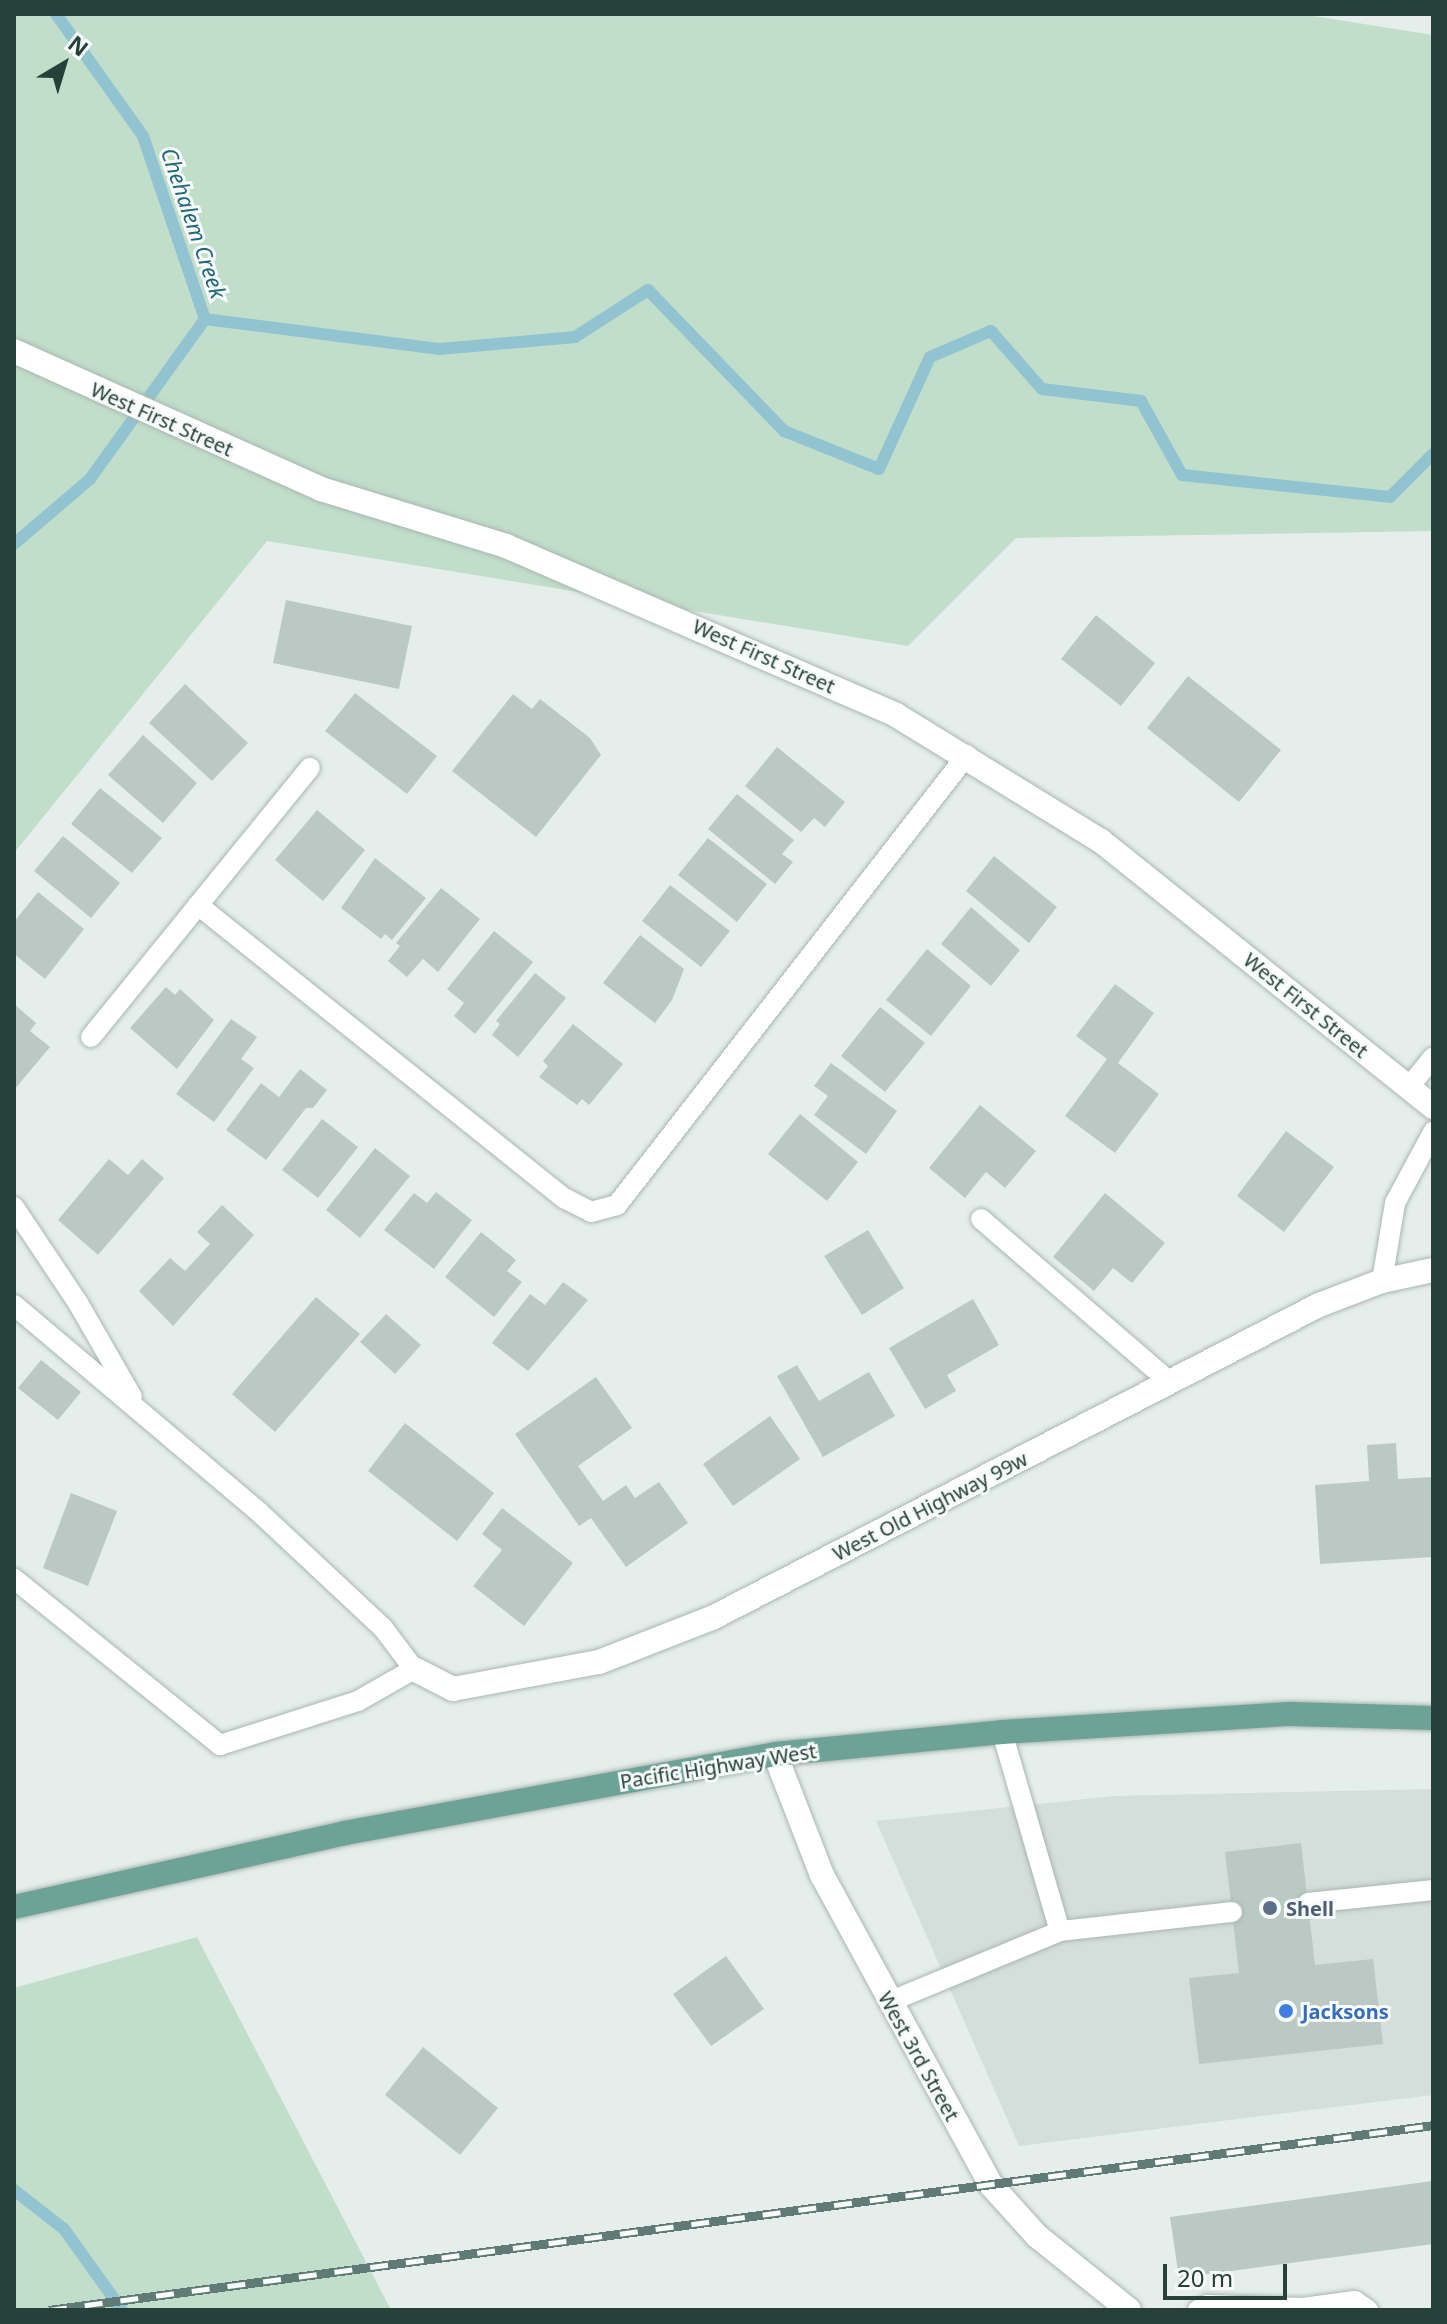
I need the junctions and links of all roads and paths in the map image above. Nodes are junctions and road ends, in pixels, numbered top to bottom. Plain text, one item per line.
1 (14, 351) edge
2 (967, 755) junction
3 (310, 768) dead end
4 (198, 905) junction
5 (91, 1037) dead end
6 (1433, 1057) edge
7 (1409, 1087) junction
8 (1433, 1107) edge
9 (1433, 1132) edge
10 (14, 1207) edge
11 (981, 1219) dead end
12 (1433, 1270) edge
13 (1382, 1281) junction
14 (14, 1305) edge
15 (1170, 1382) junction
16 (139, 1410) junction
17 (14, 1579) edge
18 (414, 1669) junction
19 (1433, 1718) edge
20 (1002, 1732) junction
21 (775, 1754) junction
22 (1433, 1890) edge
23 (1308, 1903) dead end
24 (14, 1907) edge
25 (1232, 1912) dead end
26 (1060, 1931) junction
27 (889, 2002) junction
28 (1129, 2310) edge
29 (1198, 2310) edge
30 (1368, 2310) edge

1 - 2 street, West First Street
2 - 4 lane
2 - 7 street, West First Street
3 - 4 lane
4 - 5 lane
6 - 7 lane
7 - 8 street, West First Street
9 - 13 lane
10 - 16 lane
11 - 15 lane
12 - 13 street, West Old Highway 99w
13 - 15 street, West Old Highway 99w
14 - 16 lane
15 - 18 street, West Old Highway 99w
16 - 18 lane
17 - 18 lane
19 - 20 main road, Pacific Highway West
20 - 21 main road, Pacific Highway West
20 - 26 lane
21 - 24 main road, Pacific Highway West
21 - 27 street, West 3rd Street
22 - 23 lane
25 - 26 lane
26 - 27 lane
27 - 28 street, West 3rd Street
29 - 30 lane

